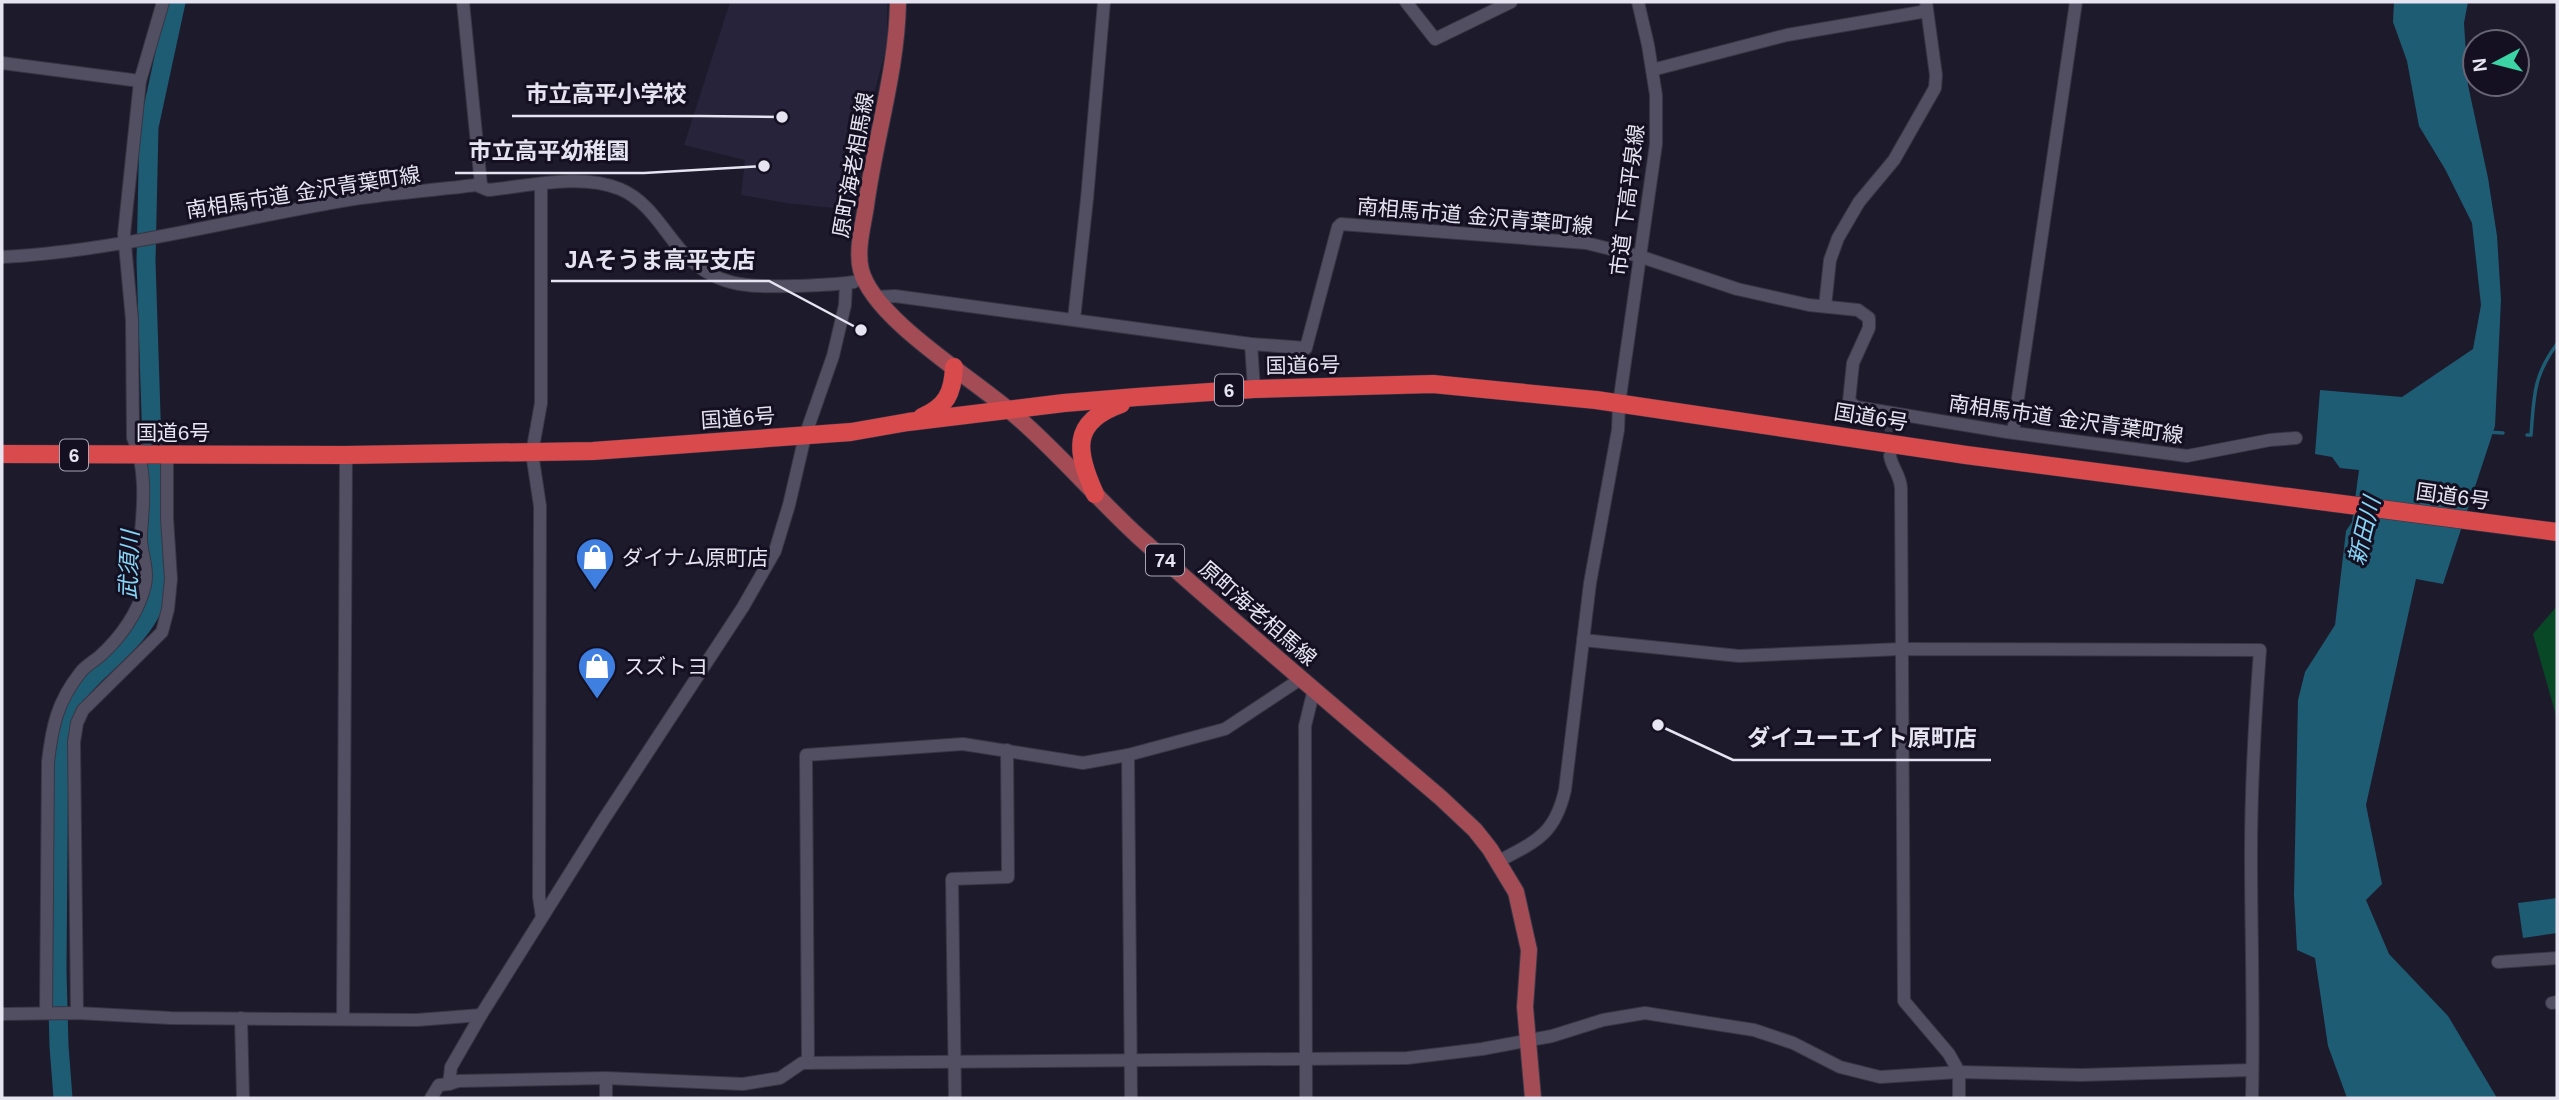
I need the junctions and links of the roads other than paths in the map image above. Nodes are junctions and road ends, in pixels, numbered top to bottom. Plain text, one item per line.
1 (163, 2) edge
2 (463, 2) edge
3 (898, 2) edge
4 (1104, 2) edge
5 (1406, 2) edge
6 (1511, 2) edge
7 (1638, 2) edge
8 (2076, 2) edge
9 (1926, 6) edge
10 (2, 63) edge
11 (1652, 70) junction
12 (140, 81) junction
13 (481, 185) junction
14 (541, 185) junction
15 (129, 242) junction
16 (2, 257) edge
17 (1639, 257) junction
18 (865, 280) junction
19 (846, 284) junction
20 (876, 297) junction
21 (1825, 306) junction
22 (1074, 319) junction
23 (1251, 344) junction
24 (954, 367) junction
25 (1254, 388) junction
26 (1137, 397) junction
27 (1619, 404) junction
28 (1011, 411) junction
29 (908, 422) junction
30 (2013, 432) junction
31 (805, 436) junction
32 (2296, 438) dead end
33 (532, 453) junction
34 (2, 454) edge
35 (154, 455) junction
36 (346, 455) junction
37 (1890, 456) tunnel mouth
38 (1096, 494) junction
39 (2557, 532) edge
40 (1583, 640) junction
41 (1901, 649) junction
42 (1308, 684) junction
43 (1007, 750) junction
44 (1128, 755) junction
45 (1499, 861) junction
46 (542, 917) junction
47 (2557, 958) edge
48 (2498, 962) dead end
49 (60, 1013) junction
50 (2, 1014) edge
51 (481, 1015) junction
52 (241, 1018) junction
53 (343, 1019) junction
54 (1528, 1039) junction
55 (1306, 1059) junction
56 (1131, 1060) junction
57 (955, 1062) junction
58 (808, 1063) junction
59 (2252, 1070) junction
60 (1959, 1072) junction
61 (606, 1078) junction
62 (449, 1084) junction
63 (243, 1098) edge
64 (431, 1098) edge
65 (606, 1098) edge
66 (955, 1098) edge
67 (1131, 1098) edge
68 (1306, 1098) edge
69 (1533, 1098) edge
70 (1959, 1098) edge
71 (2252, 1098) edge

1 - 12 street
2 - 13 street
3 - 18 main road, 原町海老相馬線 / 74
4 - 22 street
5 - 6 street
7 - 11 street, 市道 下高平泉線
8 - 30 street
9 - 11 street
9 - 21 street
10 - 12 street
11 - 17 street, 市道 下高平泉線
12 - 15 street
13 - 14 street, 南相馬市道 金沢青葉町線
13 - 15 street, 南相馬市道 金沢青葉町線
14 - 19 street, 南相馬市道 金沢青葉町線
14 - 33 street
15 - 16 street, 南相馬市道 金沢青葉町線
15 - 35 street
17 - 21 street, 南相馬市道 金沢青葉町線
17 - 23 street, 南相馬市道 金沢青葉町線
17 - 27 street, 市道 下高平泉線
18 - 19 street, 南相馬市道 金沢青葉町線
18 - 20 main road, 原町海老相馬線 / 74
19 - 31 street
20 - 22 street, 南相馬市道 金沢青葉町線
20 - 24 main road, 原町海老相馬線 / 74
21 - 30 street, 南相馬市道 金沢青葉町線
22 - 23 street, 南相馬市道 金沢青葉町線
23 - 25 street
24 - 28 main road, 原町海老相馬線 / 74
24 - 29 highway
25 - 26 highway, 国道6号 / 6
25 - 27 highway, 国道6号 / 6
26 - 28 highway, 国道6号 / 6
26 - 38 highway
27 - 39 highway, 国道6号 / 6
27 - 40 street, 市道 下高平泉線
28 - 29 highway, 国道6号 / 6
28 - 38 main road, 原町海老相馬線 / 74
29 - 31 highway, 国道6号 / 6
30 - 32 street, 南相馬市道 金沢青葉町線
31 - 33 highway, 国道6号 / 6
31 - 46 street
33 - 36 highway, 国道6号 / 6
33 - 46 street
34 - 35 highway, 国道6号 / 6
35 - 36 highway, 国道6号 / 6
35 - 49 street
35 - 49 street
36 - 53 street
37 - 41 street
38 - 42 main road, 原町海老相馬線 / 74
40 - 41 street
40 - 45 street, 市道 下高平泉線
41 - 59 street
41 - 60 street
42 - 44 street
42 - 45 main road, 原町海老相馬線 / 74
42 - 55 street
43 - 44 street
43 - 57 street
43 - 58 street
44 - 56 street
45 - 54 main road, 原町海老相馬線 / 74
46 - 51 street
47 - 48 street
49 - 50 street
49 - 52 street
51 - 53 street
51 - 62 street
52 - 53 street
52 - 63 street
54 - 55 street
54 - 60 street
54 - 69 main road, 原町海老相馬線 / 74
55 - 56 street
55 - 68 street
56 - 57 street
56 - 67 street
57 - 58 street
57 - 66 street
58 - 61 street
59 - 60 street
59 - 71 street
60 - 70 street
61 - 62 street
61 - 65 street
62 - 64 street

